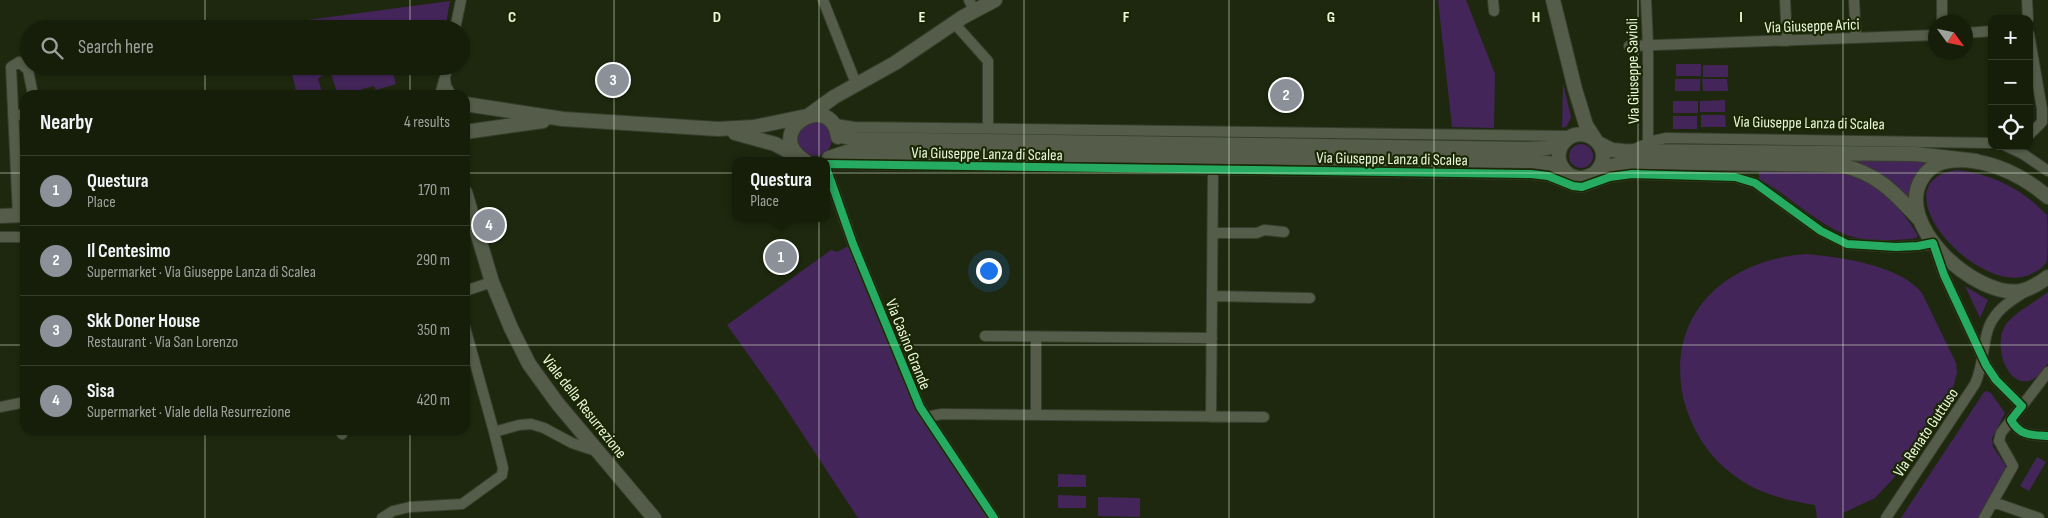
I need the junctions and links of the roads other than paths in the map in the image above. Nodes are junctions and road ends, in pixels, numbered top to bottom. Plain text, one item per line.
1 (461, 0) edge
2 (823, 0) edge
3 (995, 0) edge
4 (1494, 0) edge
5 (1553, 0) edge
6 (1646, 0) edge
7 (1785, 0) edge
8 (1854, 0) edge
9 (1942, 0) edge
10 (2027, 0) edge
11 (972, 5) edge
12 (1494, 11) dead end
13 (1942, 15) edge
14 (2028, 15) edge
15 (457, 20) edge
16 (954, 22) junction
17 (1988, 31) edge
18 (1973, 32) edge
19 (1928, 34) edge
20 (1856, 38) junction
21 (1787, 41) junction
22 (1648, 45) junction
23 (1629, 46) dead end
24 (2033, 57) edge
25 (20, 63) edge
26 (29, 75) edge
27 (446, 75) edge
28 (445, 78) junction
29 (856, 87) junction
30 (1575, 88) junction
31 (32, 90) edge
32 (441, 90) edge
33 (448, 90) edge
34 (470, 104) edge
35 (13, 115) junction
36 (20, 115) edge
37 (808, 116) junction
38 (563, 119) junction
39 (2045, 122) edge
40 (836, 127) junction
41 (718, 128) junction
42 (988, 129) junction
43 (470, 131) edge
44 (470, 132) edge
45 (2033, 132) edge
46 (1466, 135) junction
47 (1570, 138) junction
48 (1597, 142) junction
49 (1648, 142) junction
50 (1988, 142) edge
51 (1425, 147) junction
52 (2016, 150) edge
53 (1628, 151) junction
54 (798, 157) edge
55 (800, 157) edge
56 (830, 157) edge
57 (830, 160) edge
58 (1508, 161) junction
59 (1976, 161) junction
60 (830, 162) edge
61 (1707, 169) junction
62 (1213, 170) junction
63 (1563, 170) junction
64 (2048, 170) edge
65 (1459, 173) junction
66 (1595, 173) junction
67 (830, 174) edge
68 (2024, 179) junction
69 (2048, 192) edge
70 (20, 193) edge
71 (2048, 198) edge
72 (470, 209) edge
73 (20, 215) edge
74 (0, 216) edge
75 (1919, 219) junction
76 (1284, 232) dead end
77 (1213, 233) junction
78 (0, 237) edge
79 (20, 237) edge
80 (1933, 243) junction
81 (2048, 277) edge
82 (492, 282) junction
83 (2031, 288) junction
84 (470, 289) edge
85 (1212, 296) junction
86 (1310, 298) dead end
87 (985, 336) dead end
88 (1036, 337) junction
89 (1212, 338) junction
90 (470, 345) edge
91 (1983, 360) junction
92 (2048, 372) edge
93 (1996, 380) junction
94 (1969, 394) junction
95 (20, 403) edge
96 (2022, 406) junction
97 (0, 407) edge
98 (1036, 414) junction
99 (926, 417) junction
100 (1211, 417) junction
101 (1264, 417) dead end
102 (2011, 420) junction
103 (494, 432) junction
104 (2048, 436) edge
105 (597, 451) junction
106 (1993, 502) junction
107 (382, 518) edge
108 (654, 518) edge
109 (994, 518) edge
110 (1886, 518) edge
111 (1984, 518) edge
112 (2039, 518) edge

1 - 15 street
2 - 29 street
3 - 11 street
4 - 12 street
5 - 30 street
6 - 22 street, Via Giuseppe Savioli
7 - 21 street
8 - 20 street
9 - 13 street
10 - 14 street
11 - 16 street
16 - 29 street
16 - 42 street
17 - 18 street
19 - 20 street, Via Giuseppe Arici
20 - 21 street, Via Giuseppe Arici
21 - 22 street, Via Giuseppe Arici
22 - 23 street, Via Giuseppe Arici
22 - 49 street, Via Giuseppe Savioli
24 - 39 street
25 - 35 street
26 - 31 street
27 - 28 street
28 - 32 street
28 - 33 street
29 - 37 street
29 - 40 street
30 - 47 street
30 - 48 street
34 - 38 street
34 - 43 street
35 - 36 street
35 - 70 street
37 - 40 street
37 - 41 street
37 - 55 street
38 - 41 street
38 - 44 street
39 - 45 street
40 - 42 street, Via Giuseppe Lanza di Scalea
40 - 51 street, Via Giuseppe Lanza di Scalea
40 - 56 street
41 - 54 street
42 - 46 street, Via Giuseppe Lanza di Scalea
46 - 47 street, Via Giuseppe Lanza di Scalea
46 - 51 street, Via Giuseppe Lanza di Scalea
47 - 48 street
47 - 51 street, Via Giuseppe Lanza di Scalea
47 - 63 street
48 - 53 street, Via Giuseppe Lanza di Scalea
48 - 66 street
49 - 50 street, Via Giuseppe Lanza di Scalea
49 - 53 street, Via Giuseppe Lanza di Scalea
52 - 64 street
53 - 59 street, Via Giuseppe Lanza di Scalea
57 - 58 street, Via Giuseppe Lanza di Scalea
58 - 63 street, Via Giuseppe Lanza di Scalea
58 - 65 street, Via Giuseppe Lanza di Scalea
59 - 68 street
59 - 75 street
60 - 62 street, Via Giuseppe Lanza di Scalea
61 - 65 street, Via Giuseppe Lanza di Scalea
61 - 66 street, Via Giuseppe Lanza di Scalea
61 - 75 street, Via Giuseppe Lanza di Scalea
61 - 80 street, Via Giuseppe Lanza di Scalea
62 - 65 street, Via Giuseppe Lanza di Scalea
62 - 77 street
63 - 66 street
67 - 99 street, Via Casino Grande
68 - 69 street
68 - 71 street
72 - 82 street, Viale della Resurrezione
73 - 74 street
75 - 80 street
76 - 77 street
77 - 85 street
78 - 79 street
80 - 83 street
80 - 91 street
81 - 83 street
82 - 84 street
82 - 105 street, Viale della Resurrezione
83 - 91 street, Via Renato Guttuso
85 - 86 street
85 - 89 street
87 - 88 street
88 - 89 street
88 - 98 street
89 - 100 street
90 - 103 street
91 - 93 street
91 - 94 street, Via Renato Guttuso
92 - 96 street
93 - 94 street
93 - 96 street
94 - 110 street, Via Renato Guttuso
95 - 97 street
96 - 102 street
98 - 99 street
98 - 100 street
99 - 109 street, Via Casino Grande
100 - 101 street
102 - 104 street
102 - 106 street
103 - 105 street
103 - 107 street
105 - 108 street, Viale della Resurrezione
106 - 111 street
106 - 112 street

